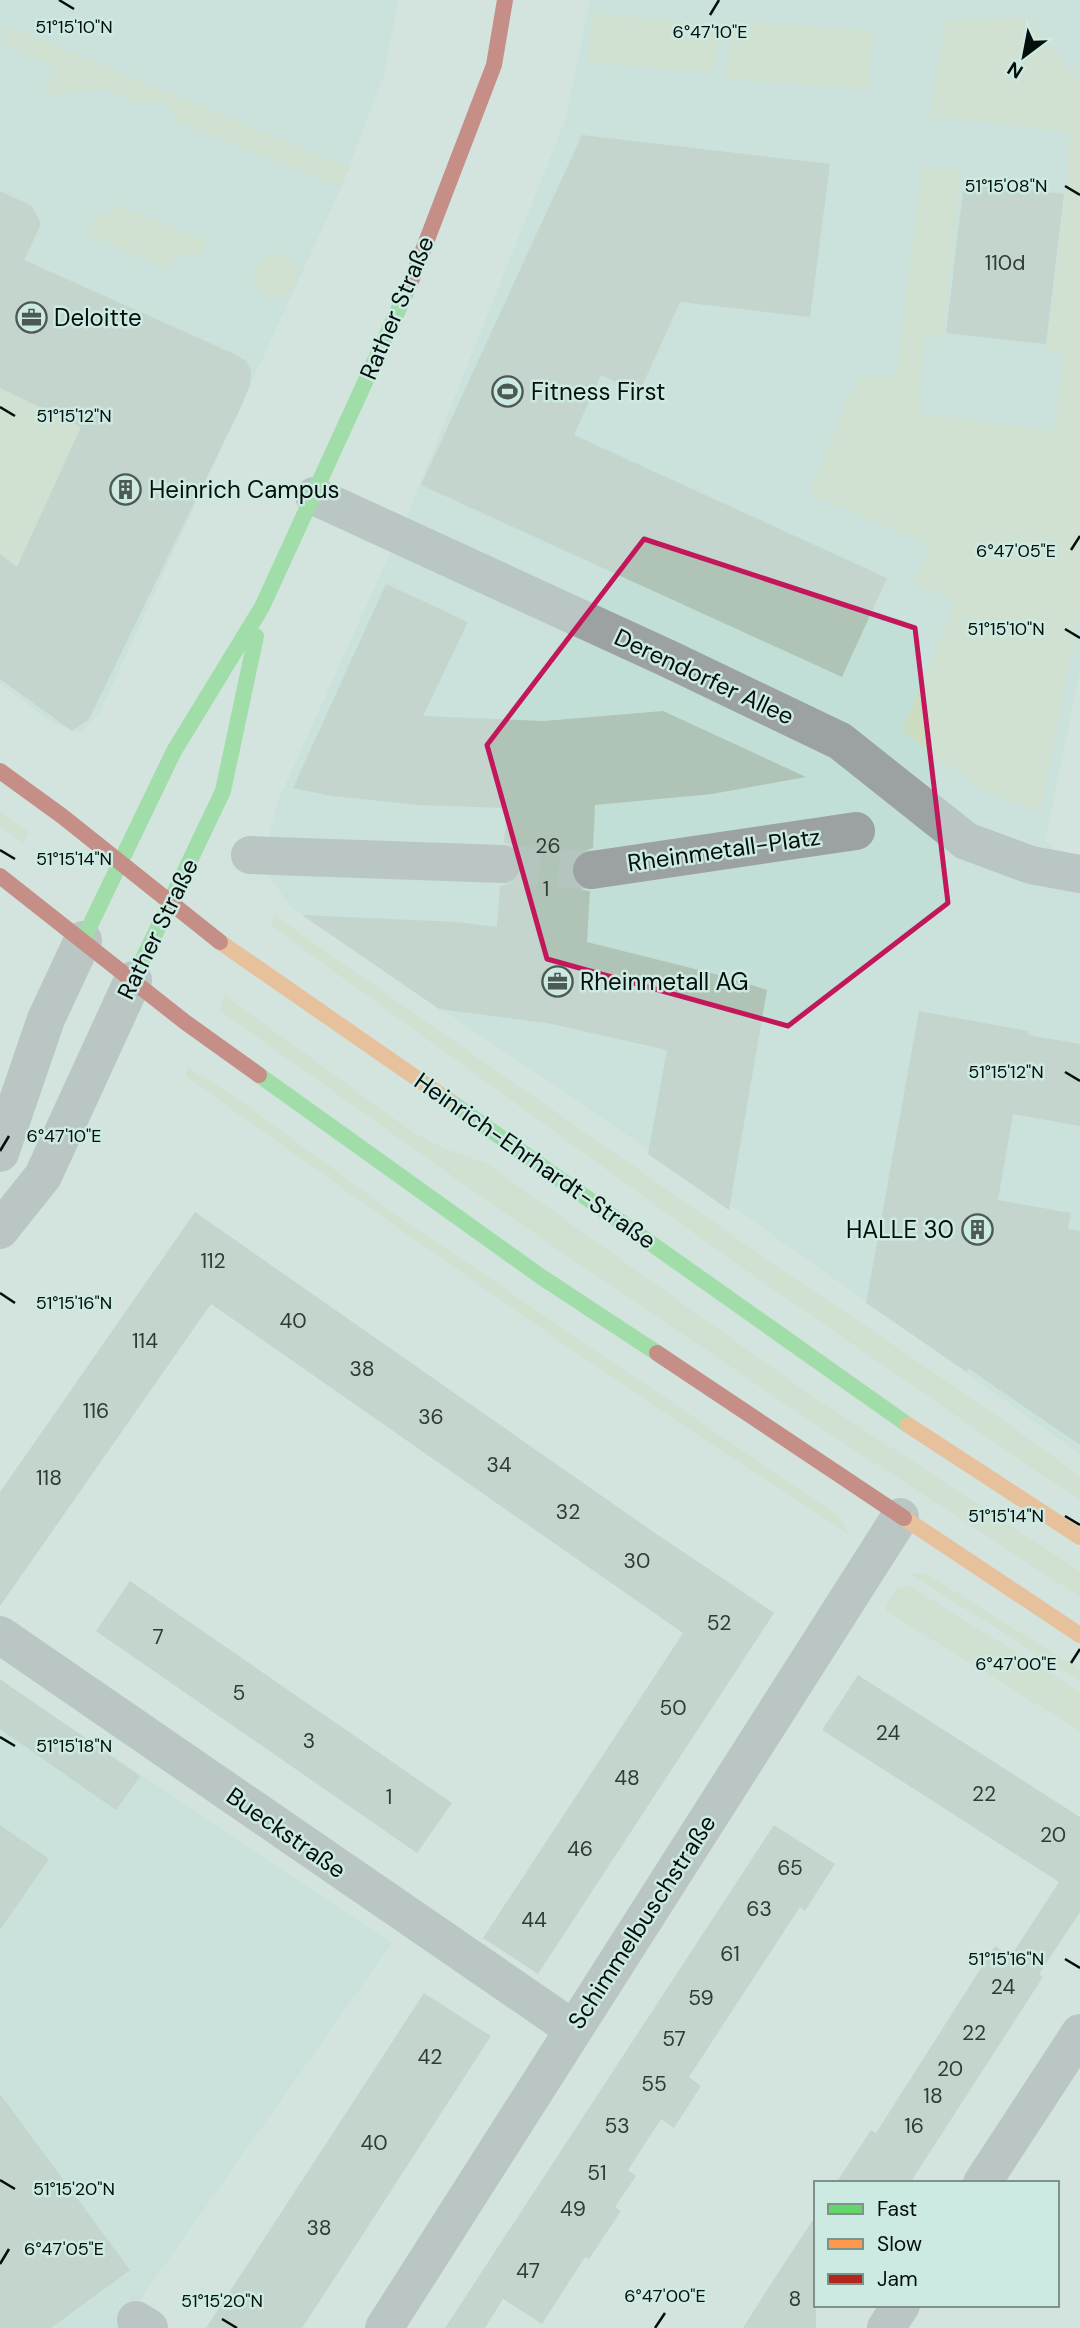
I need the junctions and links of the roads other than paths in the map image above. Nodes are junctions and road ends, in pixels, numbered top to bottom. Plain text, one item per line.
1 (505, 0) edge
2 (314, 496) junction
3 (262, 607) junction
4 (0, 771) edge
5 (856, 831) dead end
6 (250, 855) dead end
7 (119, 862) junction
8 (502, 864) tunnel mouth
9 (592, 870) tunnel mouth
10 (1080, 874) edge
11 (0, 876) edge
12 (171, 904) junction
13 (83, 940) junction
14 (133, 980) junction
15 (0, 1153) edge
16 (0, 1230) edge
17 (900, 1517) junction
18 (1080, 1537) edge
19 (0, 1635) edge
20 (1080, 1635) edge
21 (573, 2029) junction
22 (1080, 2033) edge
23 (983, 2181) edge
24 (900, 2307) edge
25 (384, 2328) edge
26 (886, 2328) edge

1 - 2 main road, Rather Straße
2 - 3 main road, Rather Straße
2 - 10 street, Derendorfer Allee
3 - 7 main road, Rather Straße
3 - 12 main road, Rather Straße
4 - 7 main road, Heinrich-Ehrhardt-Straße
5 - 9 street, Rheinmetall-Platz
6 - 8 street
7 - 12 main road, Heinrich-Ehrhardt-Straße
7 - 13 main road, Rather Straße
11 - 13 main road
12 - 14 main road, Rather Straße
12 - 18 main road, Heinrich-Ehrhardt-Straße
13 - 14 main road
13 - 15 street, Rather Straße
14 - 16 street, Rather Straße
14 - 17 main road
17 - 20 main road
17 - 21 street, Schimmelbuschstraße
19 - 21 street, Bueckstraße
21 - 25 street, Schimmelbuschstraße
22 - 23 street
24 - 26 street

